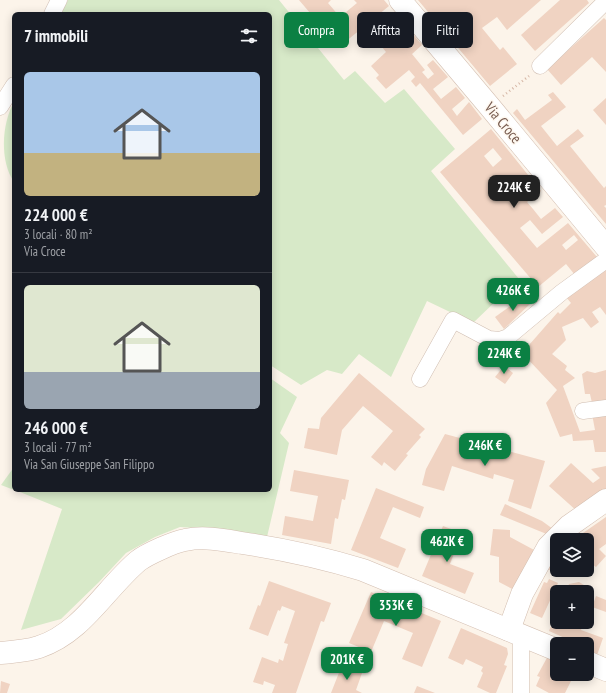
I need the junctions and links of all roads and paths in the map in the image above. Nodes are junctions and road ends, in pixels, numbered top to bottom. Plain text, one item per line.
1 (59, 0) edge
2 (400, 0) edge
3 (606, 1) edge
4 (53, 12) edge
5 (540, 66) joint
6 (12, 88) edge
7 (0, 107) edge
8 (490, 107) junction
9 (606, 247) edge
10 (606, 260) edge
11 (420, 379) dead end
12 (606, 408) edge
13 (583, 411) dead end
14 (606, 500) edge
15 (515, 632) junction
16 (550, 647) edge
17 (0, 653) edge
18 (594, 665) edge
19 (606, 670) edge
20 (521, 693) edge

1 - 4 street
2 - 8 street, Via Croce
3 - 5 street
5 - 8 path
6 - 7 street
8 - 9 street, Via Croce
10 - 11 street
12 - 13 street
14 - 15 street
15 - 16 street
15 - 17 street
15 - 20 street
18 - 19 street

